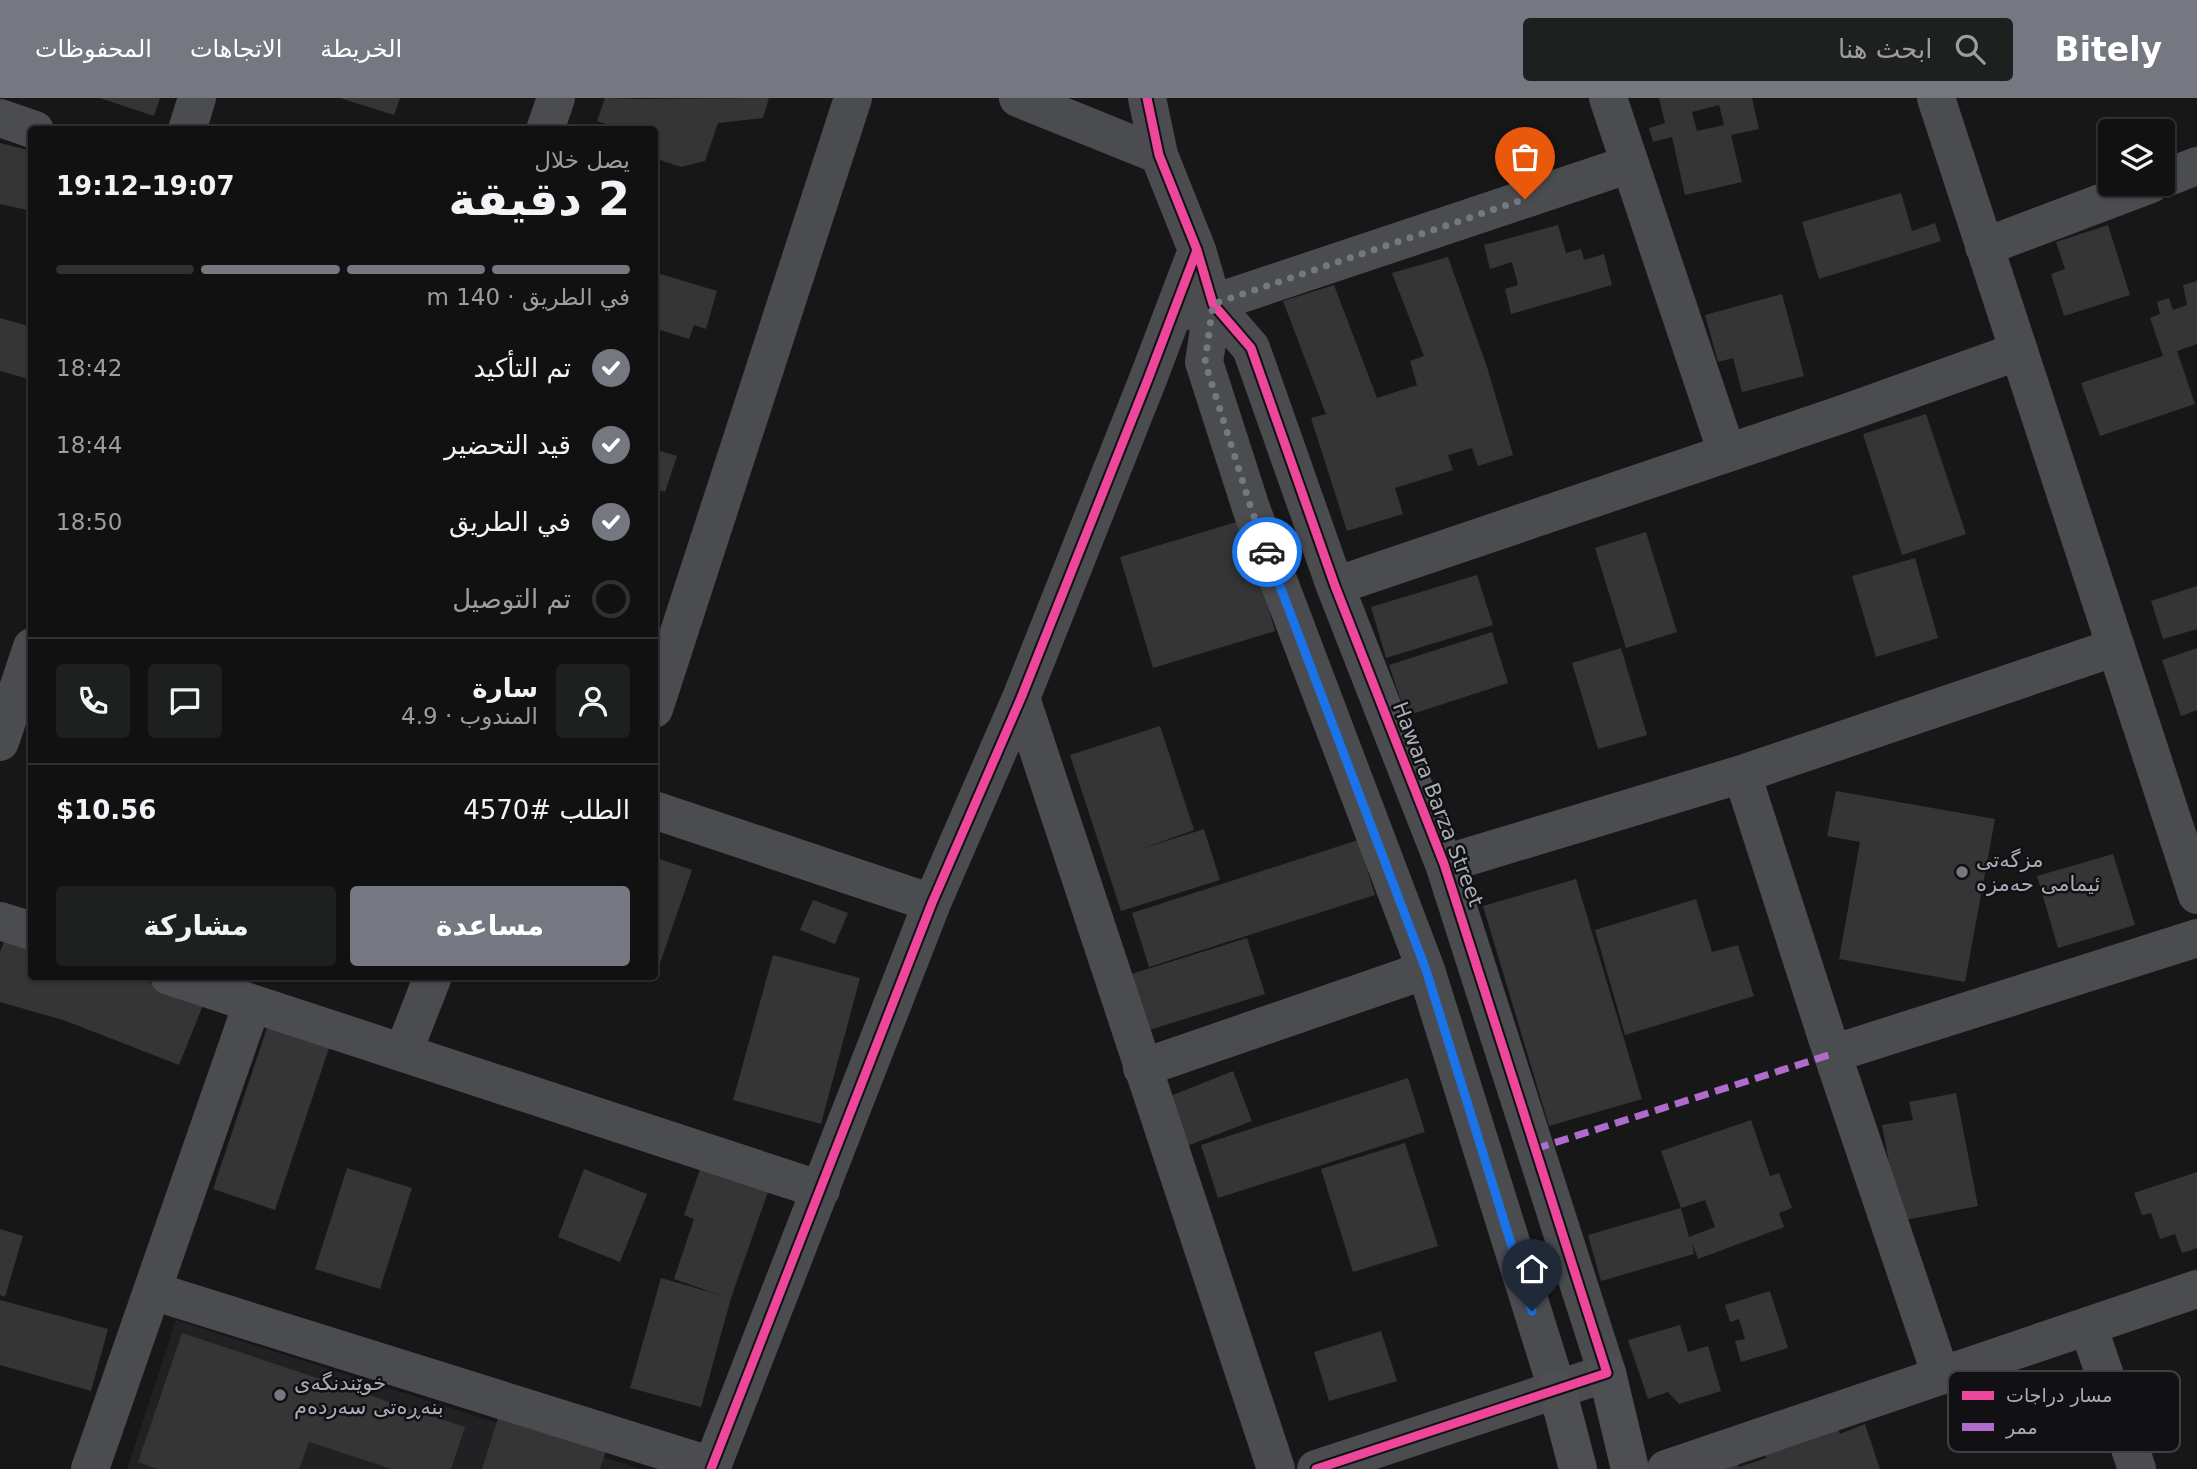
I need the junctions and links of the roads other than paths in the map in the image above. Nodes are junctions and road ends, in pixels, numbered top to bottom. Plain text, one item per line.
1 (197, 98) edge
2 (556, 98) edge
3 (853, 98) edge
4 (1018, 98) edge
5 (1147, 98) edge
6 (1608, 98) edge
7 (1936, 98) edge
8 (0, 118) edge
9 (188, 126) edge
10 (546, 126) edge
11 (28, 128) edge
12 (1159, 155) junction
13 (1630, 164) junction
14 (2197, 166) edge
15 (2175, 174) edge
16 (2119, 196) edge
17 (1984, 247) junction
18 (1197, 250) junction
19 (1213, 304) junction
20 (1172, 317) junction
21 (1251, 348) junction
22 (2019, 352) junction
23 (1205, 362) junction
24 (1148, 379) junction
25 (1727, 453) junction
26 (1335, 586) junction
27 (2116, 647) junction
28 (28, 659) edge
29 (658, 697) edge
30 (1021, 698) junction
31 (0, 742) edge
32 (1742, 774) junction
33 (658, 811) edge
34 (1444, 863) junction
35 (2197, 895) edge
36 (932, 903) junction
37 (0, 921) edge
38 (28, 931) edge
39 (2197, 938) edge
40 (1426, 970) junction
41 (181, 980) edge
42 (431, 980) edge
43 (252, 1003) junction
44 (403, 1053) junction
45 (1832, 1054) junction
46 (1142, 1068) junction
47 (821, 1190) junction
48 (2197, 1289) edge
49 (153, 1291) junction
50 (2088, 1326) junction
51 (1958, 1371) edge
52 (2103, 1371) edge
53 (1607, 1373) junction
54 (1948, 1375) edge
55 (1941, 1377) junction
56 (1557, 1389) junction
57 (2131, 1452) edge
58 (712, 1468) edge
59 (90, 1469) edge
60 (1276, 1469) edge
61 (1316, 1469) edge
62 (1578, 1469) edge
63 (1630, 1469) edge
64 (1666, 1469) edge
65 (2137, 1469) edge

1 - 9 street
2 - 10 street
3 - 29 street
4 - 12 street
5 - 12 street
6 - 13 street
7 - 17 street
8 - 11 street
12 - 18 street
13 - 19 street
13 - 25 street
14 - 15 street
16 - 17 street
17 - 22 street
18 - 19 street
18 - 20 street
19 - 20 street
19 - 21 street, Hawara Barza Street
19 - 23 street
20 - 24 street
21 - 23 street
21 - 26 street, Hawara Barza Street
22 - 25 street
22 - 27 street
23 - 24 street
23 - 40 street
24 - 30 street
25 - 26 street
26 - 34 street, Hawara Barza Street
27 - 32 street
27 - 35 street
28 - 31 street
30 - 36 street
30 - 46 street
32 - 34 street
32 - 45 street
33 - 36 street
34 - 53 street, Hawara Barza Street
36 - 47 street
37 - 38 street
39 - 45 street
40 - 46 street
40 - 56 street
41 - 43 street
42 - 44 street
43 - 44 street
43 - 49 street
44 - 47 street
45 - 55 street
46 - 60 street
47 - 58 street
48 - 50 street
49 - 58 street
49 - 59 street
50 - 51 street
50 - 52 street
53 - 56 street
53 - 63 main road
54 - 55 street
55 - 64 street
56 - 61 street
56 - 62 main road
57 - 65 street

